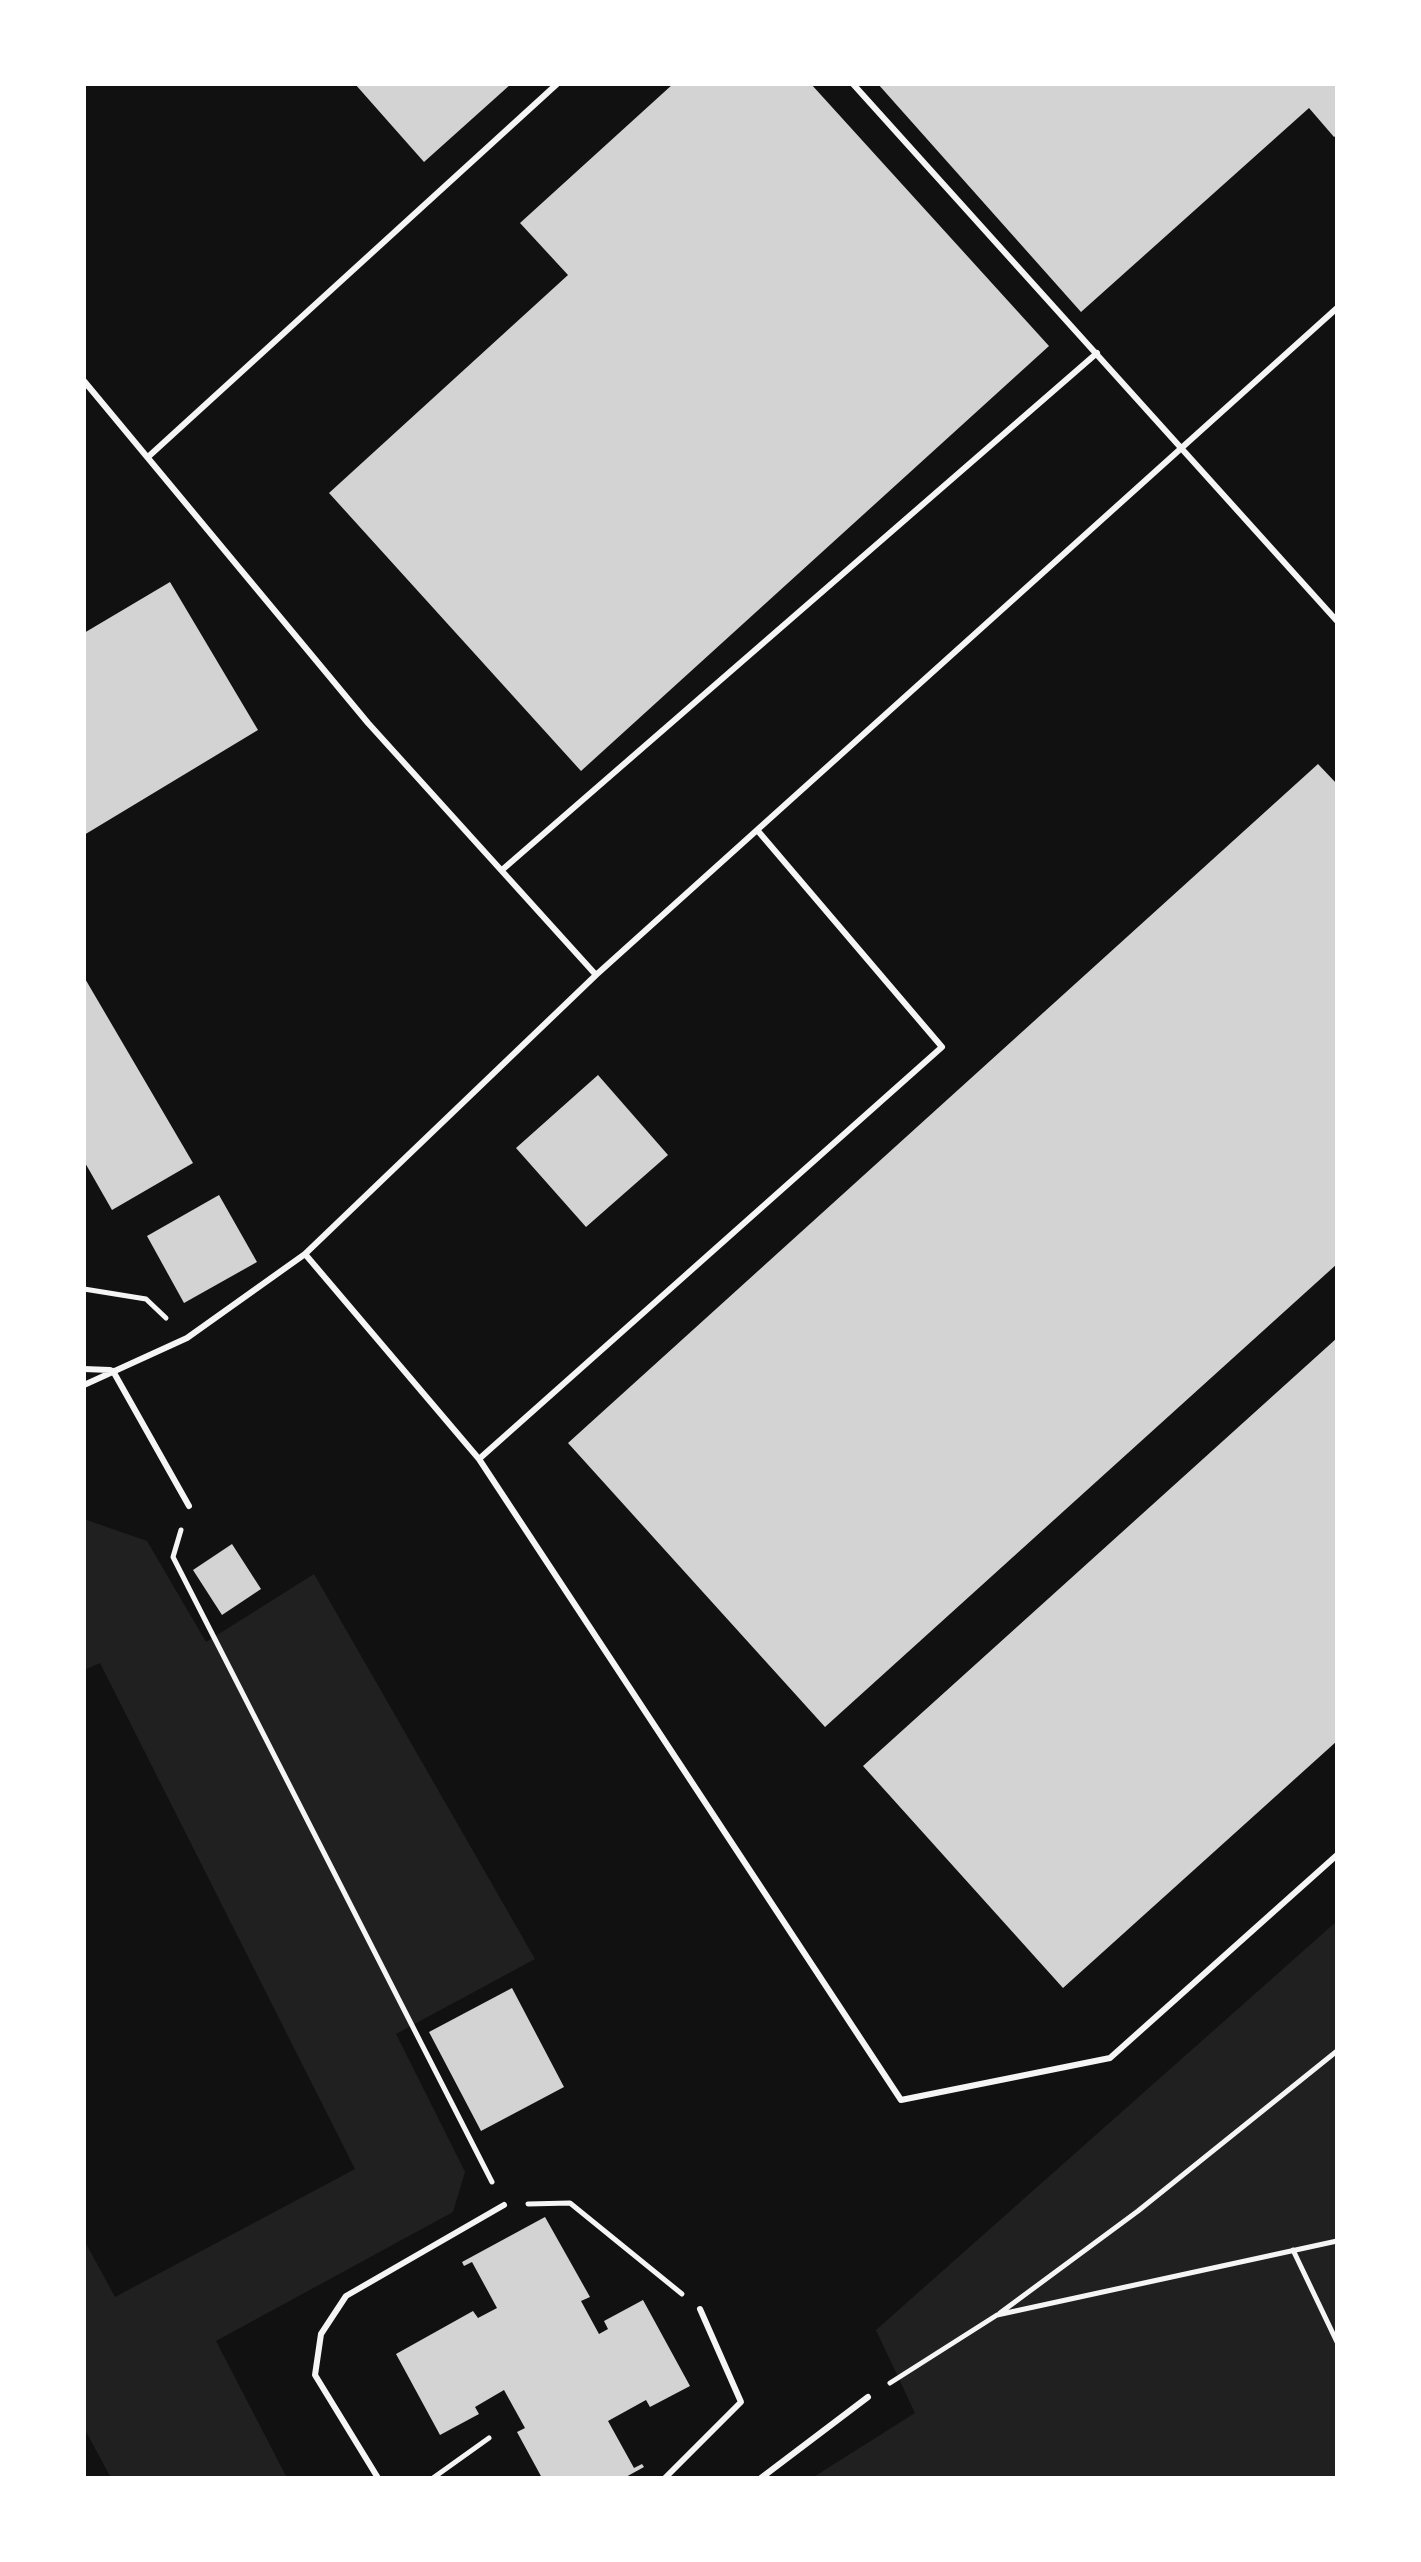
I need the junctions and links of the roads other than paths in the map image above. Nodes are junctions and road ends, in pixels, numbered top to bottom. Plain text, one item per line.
1 (557, 84) edge
2 (853, 84) edge
3 (1337, 308) edge
4 (1097, 353) junction
5 (84, 381) edge
6 (1184, 448) junction
7 (148, 457) junction
8 (1337, 621) edge
9 (758, 831) junction
10 (502, 870) junction
11 (596, 975) junction
12 (305, 1254) junction
13 (84, 1369) edge
14 (113, 1371) junction
15 (84, 1385) edge
16 (479, 1459) junction
17 (189, 1506) road end
18 (1337, 1855) edge
19 (504, 2205) road end
20 (700, 2309) road end
21 (868, 2397) road end
22 (378, 2478) edge
23 (665, 2478) edge
24 (761, 2478) edge

1 - 7 lane
2 - 4 lane
3 - 6 lane
4 - 6 lane
4 - 10 lane
5 - 7 lane
6 - 8 lane
6 - 9 lane
7 - 10 lane
9 - 11 lane
9 - 16 lane
10 - 11 lane
11 - 12 lane
12 - 14 lane
12 - 16 lane
13 - 14 lane
14 - 15 lane
14 - 17 lane
16 - 18 lane
19 - 22 lane
20 - 23 lane
21 - 24 lane

